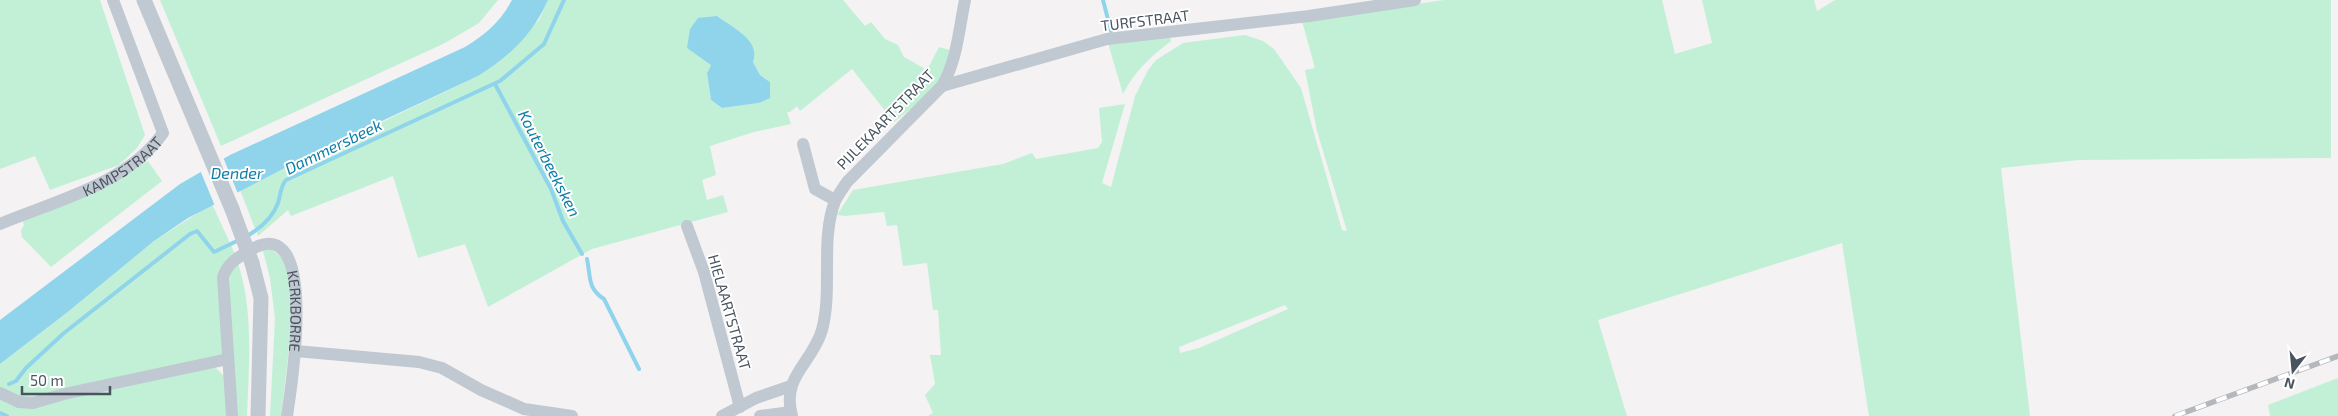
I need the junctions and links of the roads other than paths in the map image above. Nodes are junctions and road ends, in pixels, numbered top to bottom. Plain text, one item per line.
1 (113, 0) edge
2 (144, 0) edge
3 (965, 0) edge
4 (1415, 0) edge
5 (942, 86) junction
6 (803, 144) dead end
7 (836, 200) junction
8 (0, 224) edge
9 (687, 226) dead end
10 (296, 351) junction
11 (228, 360) junction
12 (791, 386) junction
13 (0, 393) edge
14 (740, 407) junction
15 (792, 414) edge
16 (232, 416) edge
17 (258, 416) edge
18 (287, 416) edge
19 (572, 416) edge
20 (722, 416) edge
21 (760, 416) edge

1 - 8 street, KAMPSTRAAT
2 - 17 street, KERKBORRE, bridge
3 - 5 street, PIJLEKAARTSTRAAT
4 - 5 street, TURFSTRAAT
5 - 7 street, PIJLEKAARTSTRAAT
6 - 7 street
7 - 12 street, PIJLEKAARTSTRAAT
9 - 14 street, HIELAARTSTRAAT
10 - 11 street, KERKBORRE
10 - 18 street, KERKBORRE
10 - 19 street
11 - 13 street
11 - 16 street, KERKBORRE
12 - 14 street
12 - 15 street, PIJLEKAARTSTRAAT
14 - 20 street
15 - 21 street

